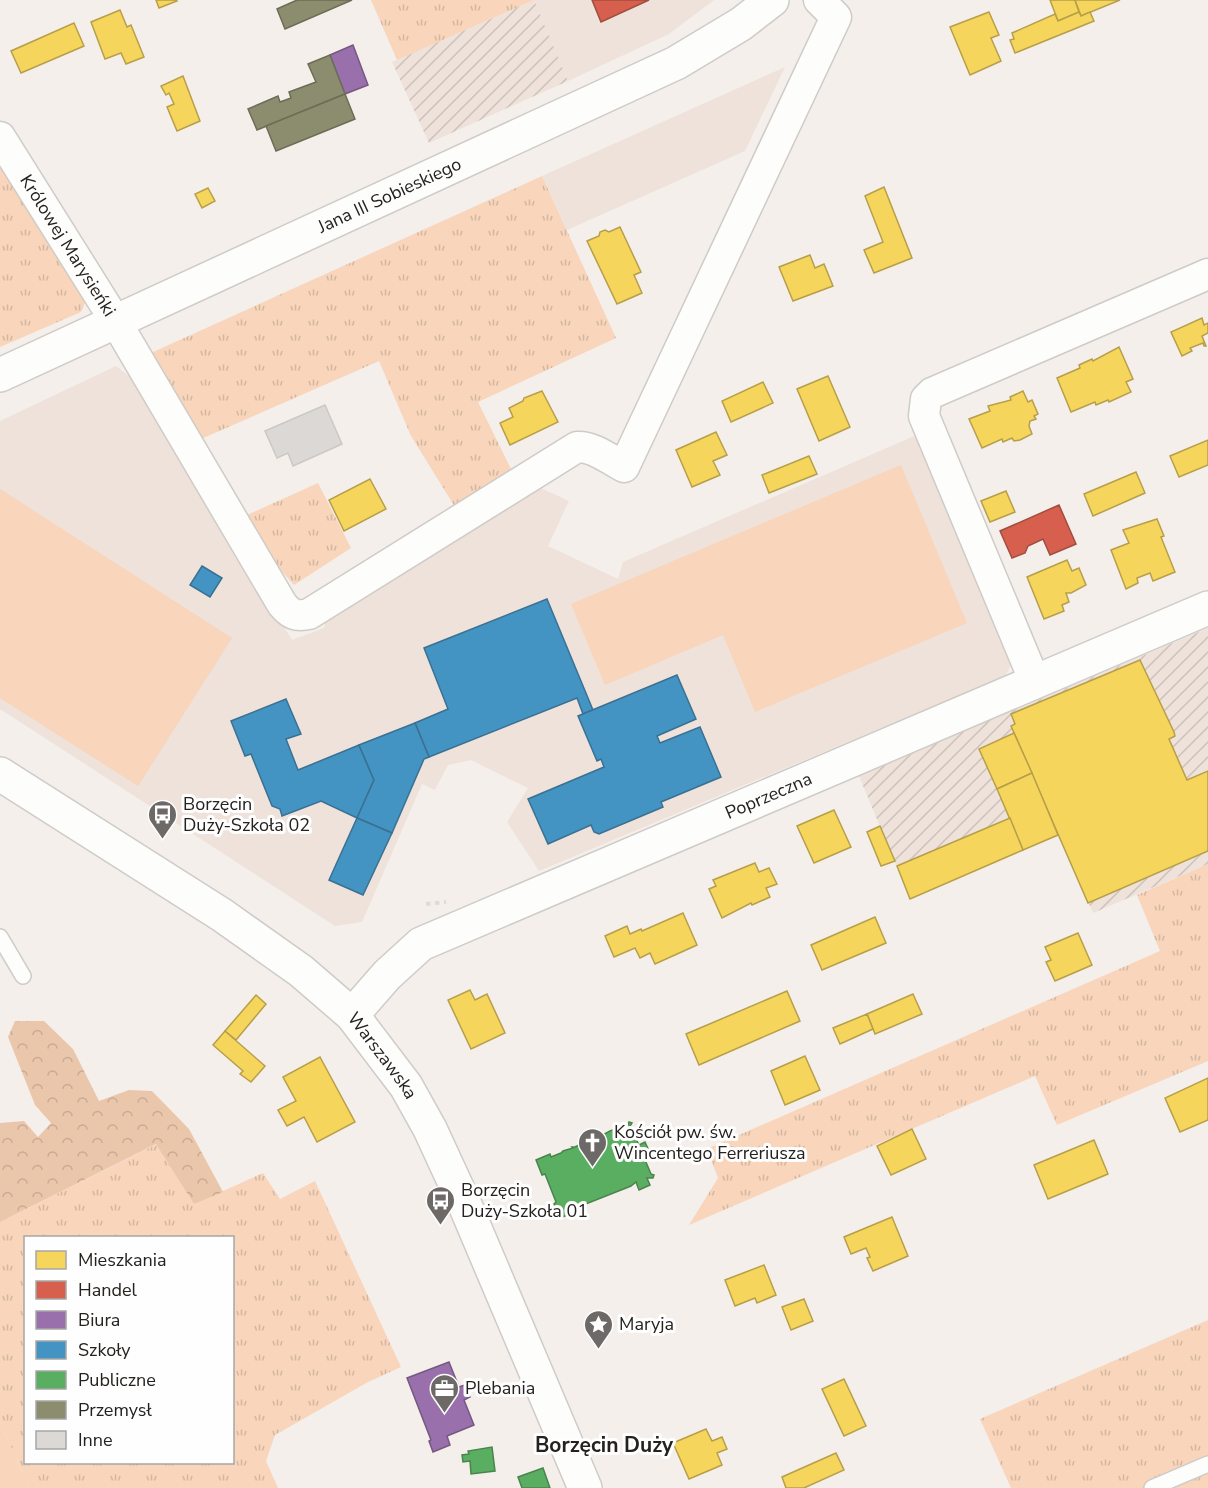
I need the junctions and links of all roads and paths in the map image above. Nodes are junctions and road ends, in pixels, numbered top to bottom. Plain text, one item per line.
1 (772, 0) edge
2 (833, 6) edge
3 (0, 137) edge
4 (1208, 274) edge
5 (116, 322) junction
6 (0, 375) edge
7 (1208, 608) edge
8 (1035, 682) junction
9 (0, 774) edge
10 (0, 937) edge
11 (23, 976) dead end
12 (352, 1015) junction
13 (1208, 1464) edge
14 (585, 1488) edge
15 (1152, 1488) edge

1 - 5 main road, Jana III Sobieskiego
2 - 5 street, Królowej Marysieńki
3 - 5 street, Królowej Marysieńki
4 - 8 street
5 - 6 main road, Jana III Sobieskiego
7 - 8 main road, Poprzeczna
8 - 12 main road, Poprzeczna
9 - 12 main road, Warszawska
10 - 11 lane
12 - 14 main road, Warszawska
13 - 15 lane

